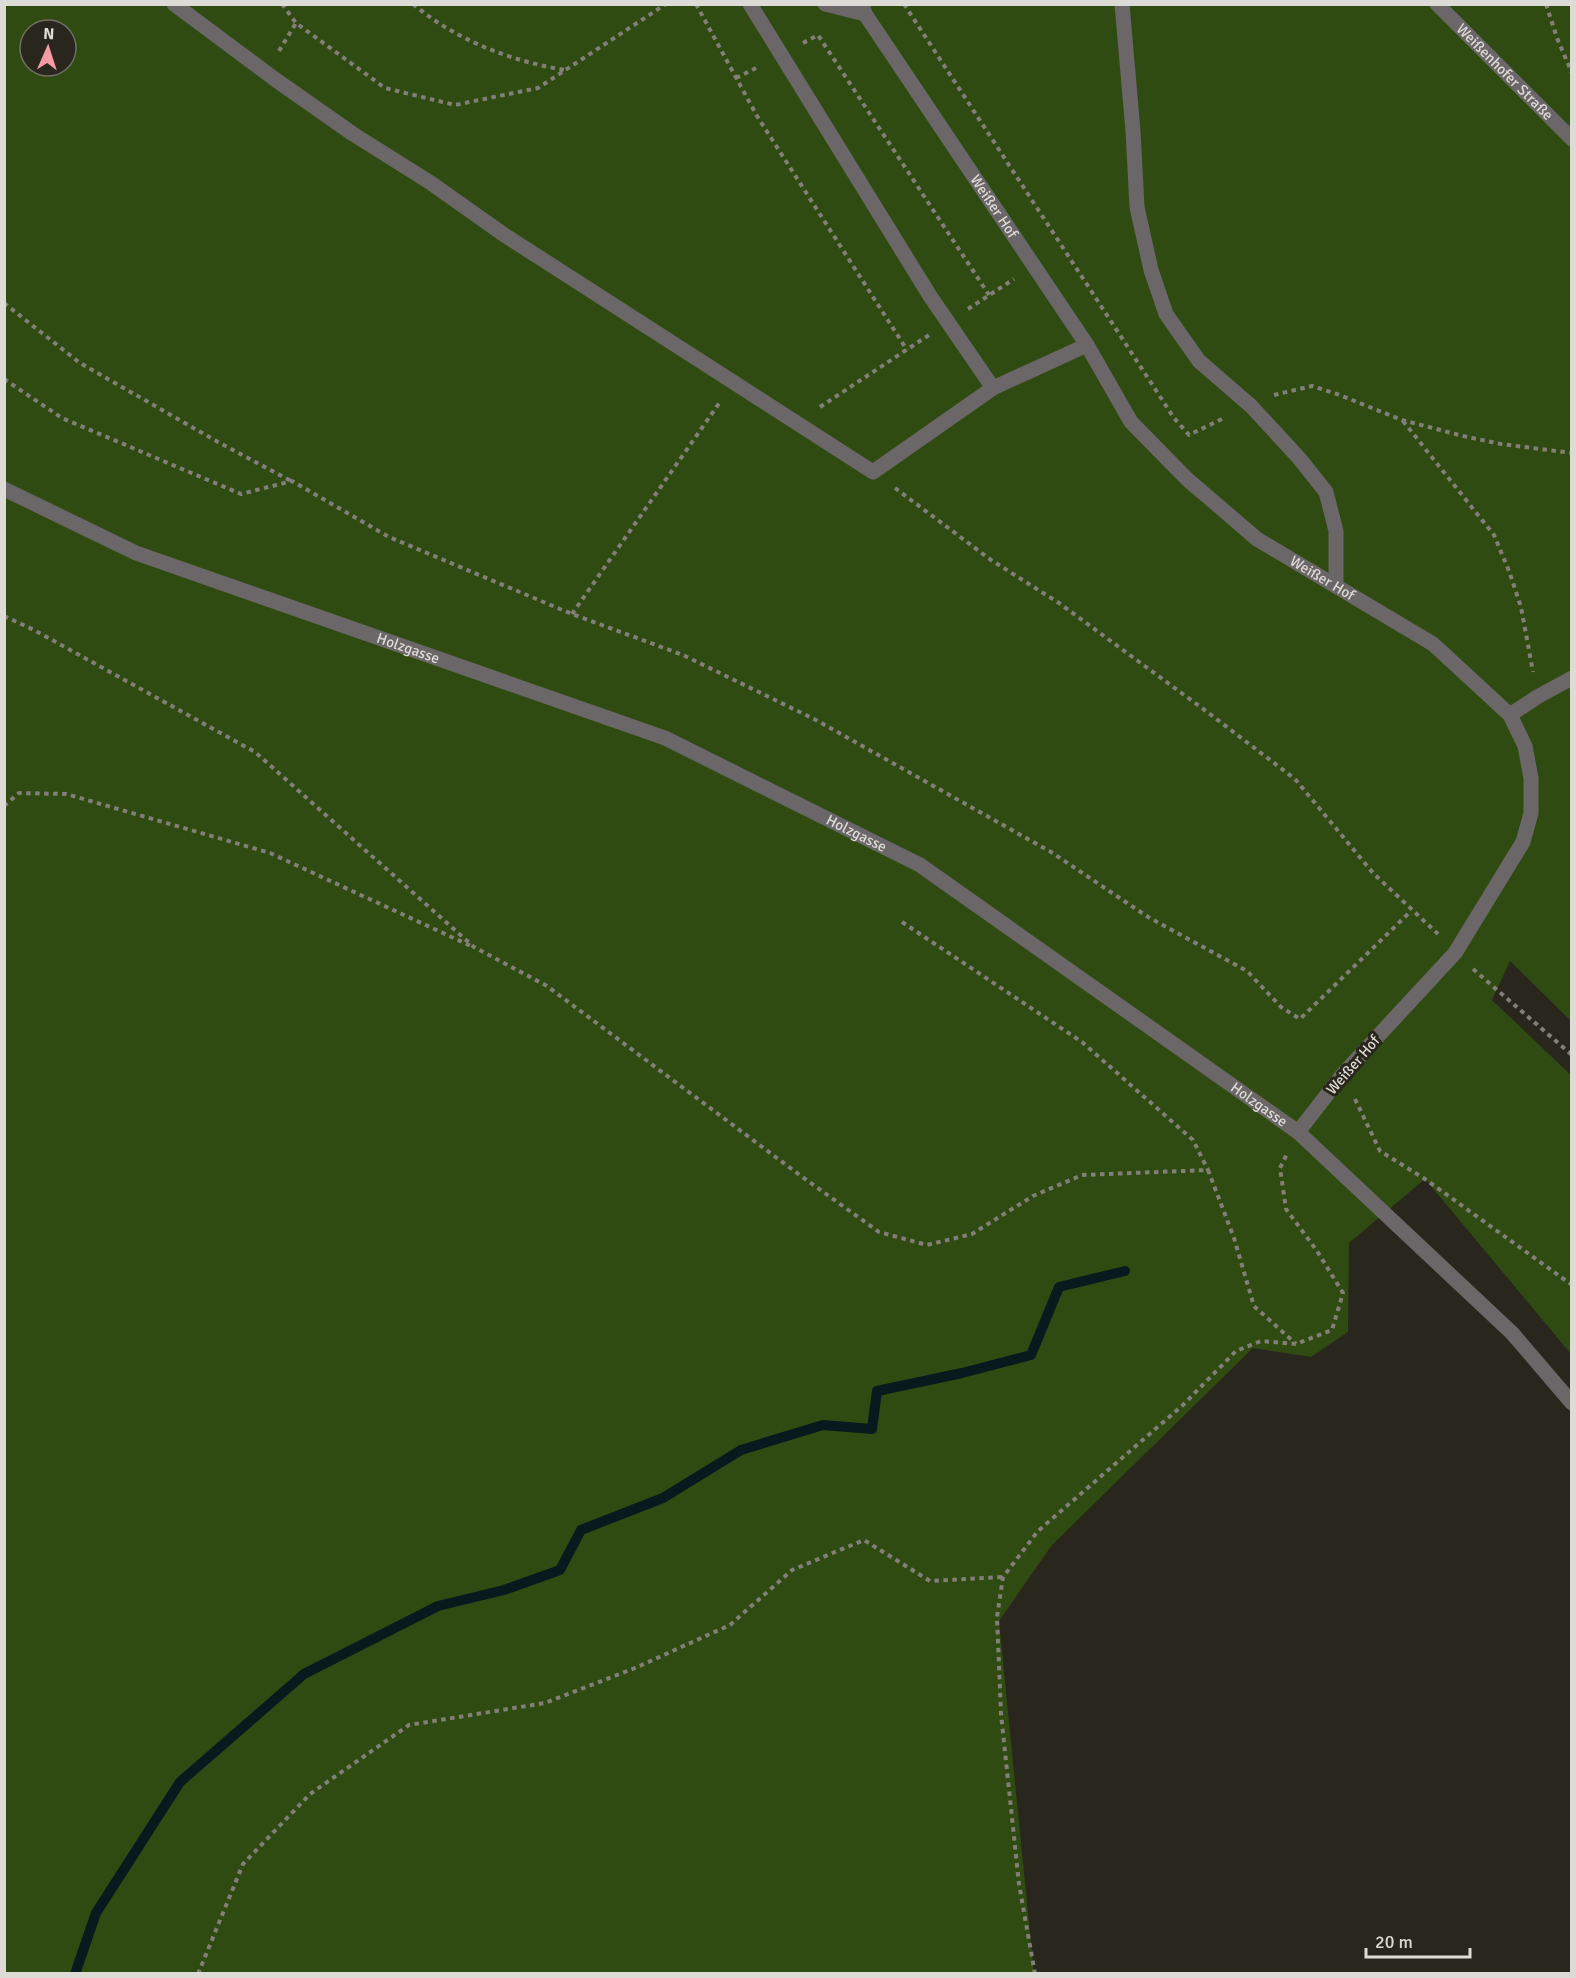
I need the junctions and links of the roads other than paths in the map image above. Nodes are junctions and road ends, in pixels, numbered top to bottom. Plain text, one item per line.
1 (174, 4) edge
2 (750, 4) edge
3 (825, 4) edge
4 (1122, 4) edge
5 (1437, 4) edge
6 (864, 9) edge
7 (1572, 140) edge
8 (1087, 345) junction
9 (993, 388) junction
10 (4, 489) edge
11 (1336, 586) junction
12 (1572, 678) edge
13 (1510, 715) junction
14 (1298, 1132) junction
15 (1572, 1403) edge

1 - 9 street
2 - 9 street
3 - 6 street, Weißer Hof
4 - 11 street
5 - 7 street, Weißenhofer Straße
6 - 8 street, Weißer Hof
8 - 9 street
8 - 11 street, Weißer Hof
10 - 14 street, Holzgasse
11 - 13 street, Weißer Hof
12 - 13 street
13 - 14 street, Weißer Hof
14 - 15 street, Holzgasse

